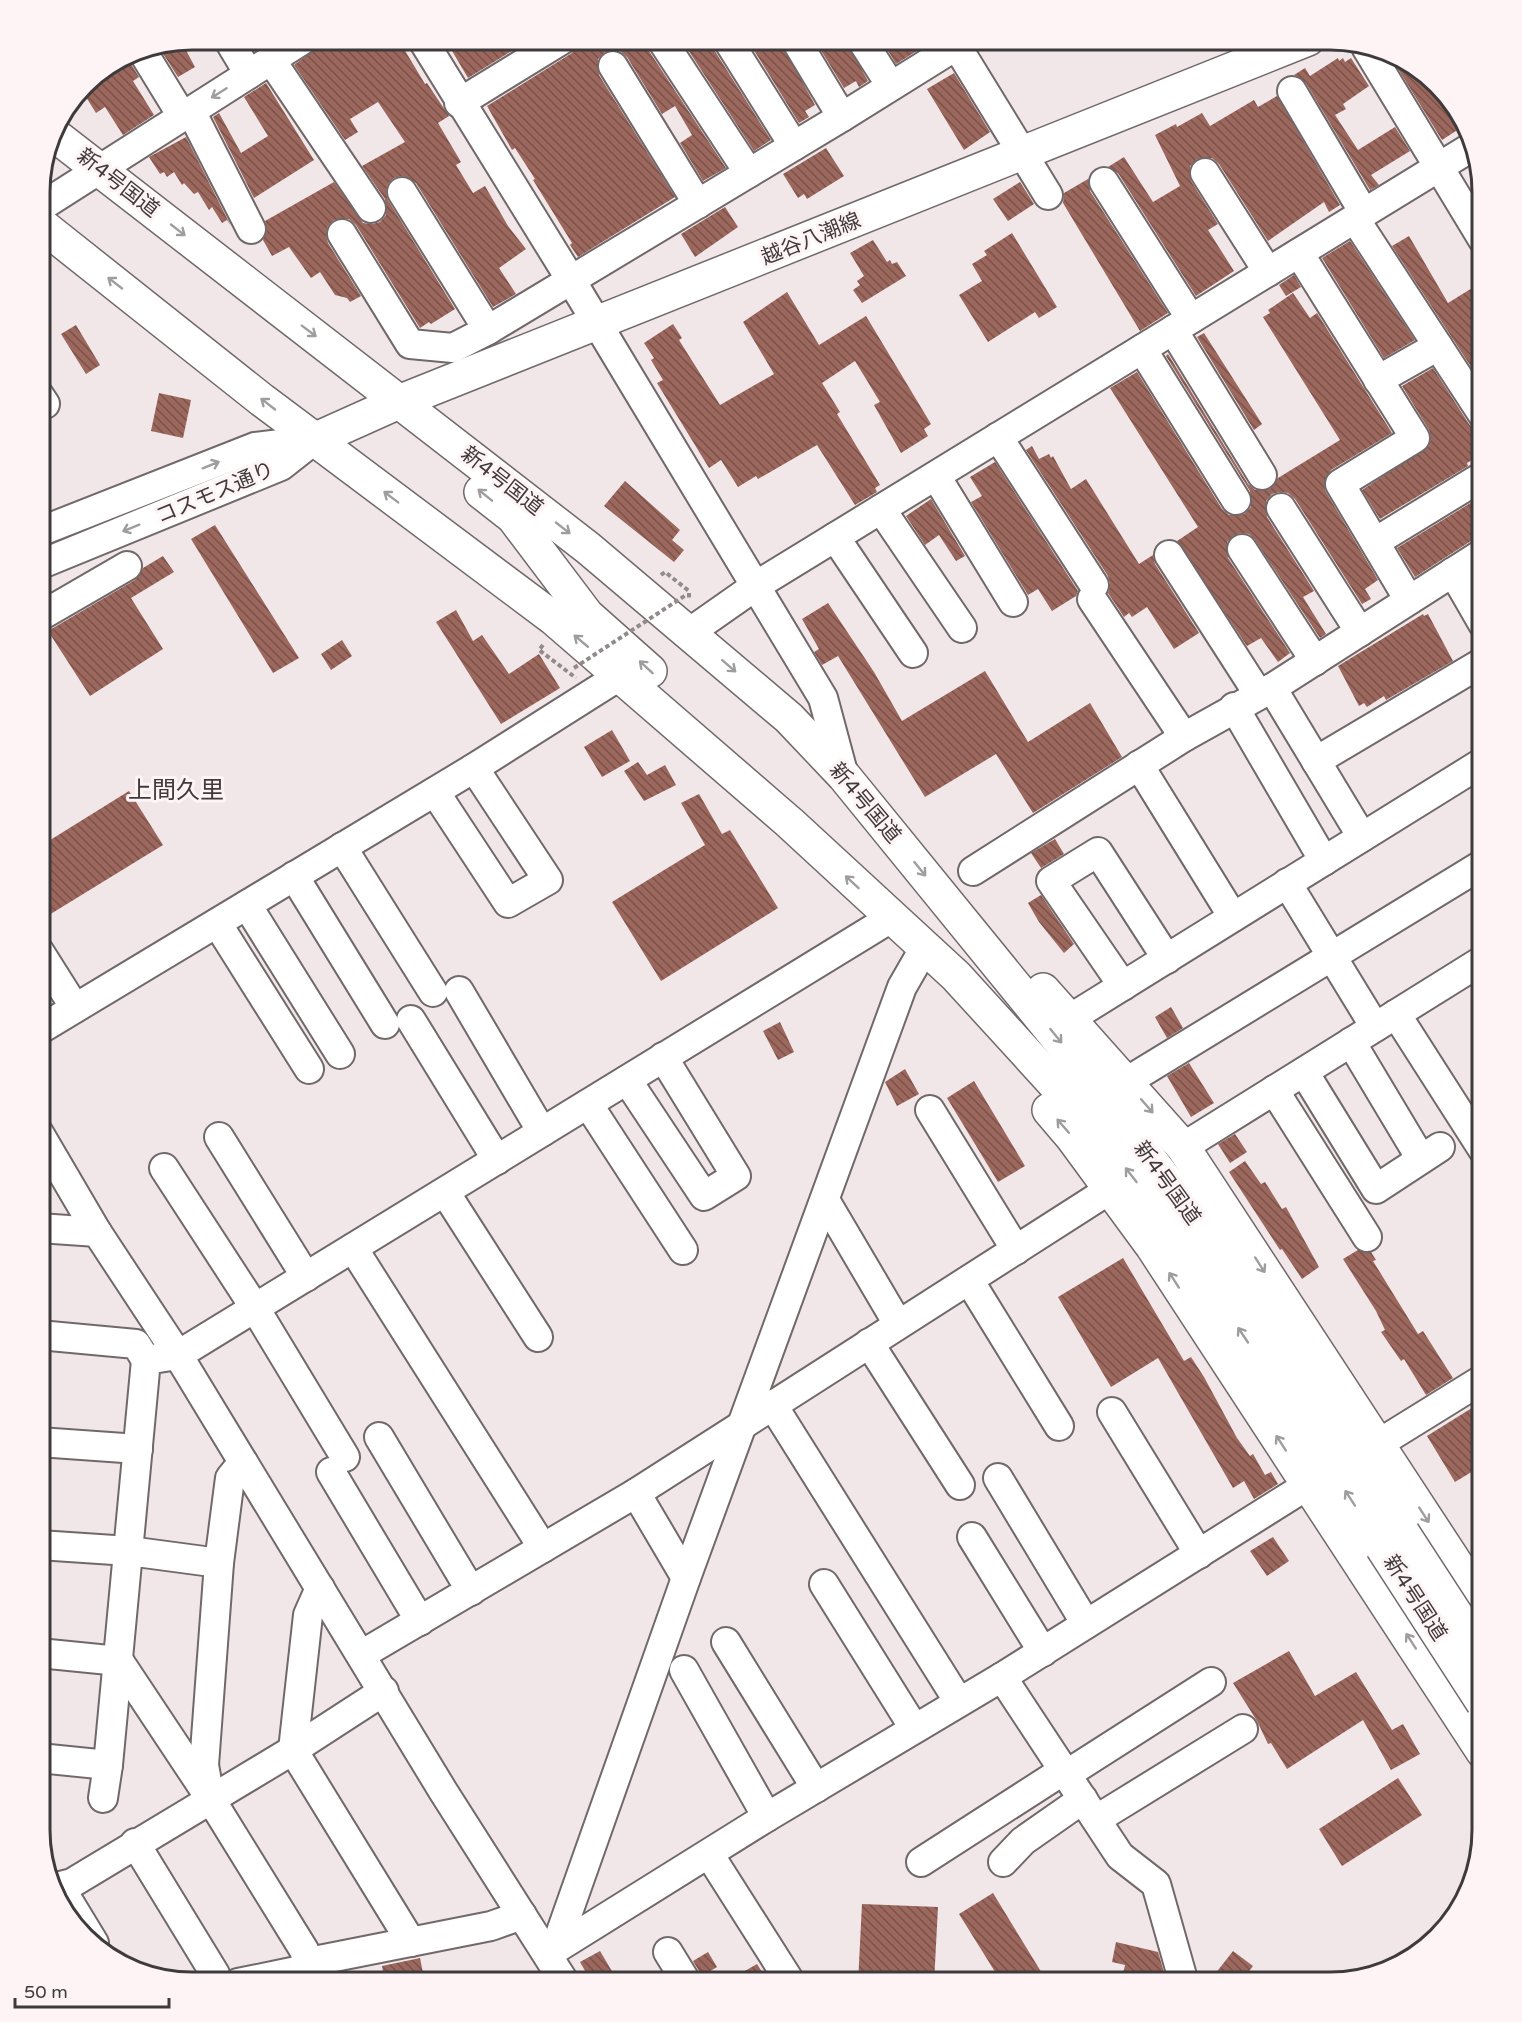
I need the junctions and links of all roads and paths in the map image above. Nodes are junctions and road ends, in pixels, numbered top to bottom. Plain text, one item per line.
1 (241, 50) edge
2 (287, 50) edge
3 (428, 50) edge
4 (545, 50) edge
5 (668, 50) edge
6 (734, 50) edge
7 (802, 50) edge
8 (868, 50) edge
9 (939, 50) edge
10 (950, 50) edge
11 (1272, 50) edge
12 (1371, 56) edge
13 (147, 57) edge
14 (613, 66) dead end
15 (260, 67) junction
16 (891, 86) junction
17 (1292, 92) dead end
18 (459, 103) junction
19 (186, 113) junction
20 (842, 117) junction
21 (59, 139) edge
22 (794, 146) junction
23 (1466, 150) edge
24 (1023, 154) junction
25 (99, 168) junction
26 (1438, 168) junction
27 (749, 173) junction
28 (1205, 173) dead end
29 (1104, 182) dead end
30 (402, 192) dead end
31 (1048, 195) dead end
32 (50, 201) edge
33 (698, 204) junction
34 (371, 207) dead end
35 (1359, 216) junction
36 (1472, 222) edge
37 (251, 229) dead end
38 (50, 233) edge
39 (342, 234) dead end
40 (1299, 253) junction
41 (1268, 272) junction
42 (571, 280) junction
43 (598, 324) junction
44 (1182, 324) junction
45 (488, 330) junction
46 (1438, 346) junction
47 (1143, 349) junction
48 (1378, 380) junction
49 (1472, 398) edge
50 (401, 401) junction
51 (998, 437) junction
52 (314, 440) junction
53 (1262, 475) dead end
54 (936, 476) junction
55 (1472, 483) edge
56 (1236, 500) dead end
57 (1281, 508) dead end
58 (881, 509) junction
59 (50, 526) edge
60 (835, 537) junction
61 (1375, 542) junction
62 (1242, 549) dead end
63 (1169, 555) dead end
64 (50, 560) edge
65 (1472, 560) edge
66 (127, 566) dead end
67 (1453, 572) junction
68 (662, 575) dead end
69 (756, 585) junction
70 (1409, 600) junction
71 (1013, 602) dead end
72 (1472, 605) edge
73 (50, 611) edge
74 (963, 628) dead end
75 (690, 632) junction
76 (1360, 632) junction
77 (543, 645) dead end
78 (912, 653) dead end
79 (1314, 661) junction
80 (574, 668) dead end
81 (1472, 669) edge
82 (621, 675) junction
83 (575, 678) dead end
84 (1255, 697) junction
85 (1184, 737) junction
86 (1316, 761) junction
87 (1139, 765) junction
88 (474, 768) junction
89 (1472, 769) edge
90 (844, 776) junction
91 (752, 790) junction
92 (435, 792) junction
93 (1362, 837) junction
94 (342, 847) junction
95 (1324, 861) junction
96 (973, 871) dead end
97 (1472, 871) edge
98 (294, 876) junction
99 (1287, 884) junction
100 (945, 900) junction
101 (247, 905) junction
102 (1233, 917) junction
103 (891, 918) junction
104 (217, 923) junction
105 (925, 947) junction
106 (1332, 956) junction
107 (1167, 959) junction
108 (1472, 967) edge
109 (50, 968) edge
110 (956, 976) junction
111 (1122, 986) junction
112 (75, 1008) junction
113 (1071, 1018) junction
114 (1385, 1020) junction
115 (50, 1023) edge
116 (1351, 1042) junction
117 (340, 1054) dead end
118 (663, 1058) junction
119 (309, 1069) dead end
120 (1304, 1071) junction
121 (627, 1080) junction
122 (1126, 1082) junction
123 (1274, 1090) junction
124 (588, 1104) junction
125 (930, 1110) dead end
126 (542, 1132) junction
127 (1472, 1135) edge
128 (219, 1137) dead end
129 (1183, 1147) junction
130 (50, 1152) edge
131 (497, 1160) junction
132 (164, 1168) dead end
133 (1109, 1190) junction
134 (445, 1192) junction
135 (825, 1200) junction
136 (50, 1229) edge
137 (97, 1232) junction
138 (1367, 1237) dead end
139 (353, 1248) junction
140 (684, 1250) dead end
141 (1016, 1250) junction
142 (306, 1277) junction
143 (969, 1280) junction
144 (255, 1308) junction
145 (898, 1324) junction
146 (50, 1336) edge
147 (538, 1337) dead end
148 (869, 1343) junction
149 (178, 1355) junction
150 (146, 1360) junction
151 (1472, 1386) edge
152 (772, 1404) junction
153 (1112, 1412) dead end
154 (745, 1422) junction
155 (1059, 1426) dead end
156 (379, 1437) dead end
157 (50, 1443) edge
158 (1378, 1444) junction
159 (138, 1449) junction
160 (243, 1462) junction
161 (998, 1478) dead end
162 (960, 1485) dead end
163 (1308, 1485) junction
164 (636, 1493) junction
165 (972, 1537) dead end
166 (1393, 1540) junction
167 (50, 1546) edge
168 (543, 1548) junction
169 (129, 1551) junction
170 (1198, 1554) junction
171 (219, 1563) junction
172 (686, 1578) junction
173 (824, 1584) dead end
174 (320, 1588) junction
175 (1472, 1588) edge
176 (471, 1591) junction
177 (420, 1621) junction
178 (1086, 1624) junction
179 (726, 1642) dead end
180 (1472, 1642) edge
181 (1042, 1652) junction
182 (50, 1654) edge
183 (361, 1655) junction
184 (119, 1661) junction
185 (684, 1670) dead end
186 (1472, 1672) edge
187 (1002, 1677) junction
188 (1211, 1683) dead end
189 (1472, 1683) edge
190 (1443, 1690) junction
191 (384, 1691) junction
192 (959, 1702) junction
193 (914, 1728) junction
194 (1243, 1729) dead end
195 (1472, 1735) edge
196 (293, 1750) junction
197 (50, 1759) edge
198 (108, 1765) junction
199 (1065, 1772) junction
200 (816, 1788) junction
201 (103, 1798) dead end
202 (210, 1798) junction
203 (1090, 1809) junction
204 (767, 1817) junction
205 (135, 1843) junction
206 (709, 1854) junction
207 (921, 1862) dead end
208 (1003, 1862) dead end
209 (61, 1885) edge
210 (522, 1915) junction
211 (411, 1942) junction
212 (551, 1951) junction
213 (668, 1952) dead end
214 (311, 1971) edge
215 (214, 1972) edge
216 (560, 1972) edge
217 (680, 1972) edge
218 (784, 1972) edge
219 (1181, 1972) edge

1 - 15 street
2 - 15 street
3 - 18 street
4 - 18 street
5 - 27 street
6 - 22 street
7 - 20 street
8 - 16 street
9 - 16 street
10 - 24 street
11 - 24 main road, 越谷八潮線
12 - 26 street
13 - 19 street
14 - 33 street
15 -> 19 street
15 - 34 street
16 - 20 street
17 - 35 street
18 - 42 street
19 - 25 street
19 - 37 street
20 - 22 street
21 - 25 main road, 新4号国道
22 - 27 street
23 - 26 street
24 - 31 street
24 - 43 main road, 越谷八潮線
25 - 32 street
25 -> 50 main road, 新4号国道
26 - 35 street
26 - 36 street
27 - 33 street
28 - 41 street
29 - 44 street
30 - 45 street
33 - 42 street
35 - 40 street
35 - 46 street
52 -> 38 main road, 新4号国道
39 - 45 street
40 - 41 street
40 - 48 street
41 - 44 street
42 - 43 street
42 - 45 street
43 - 50 main road, 越谷八潮線
43 - 69 street
44 - 47 street
44 - 53 street
46 - 48 street
46 - 49 street
47 - 51 street
47 - 56 street
48 - 61 street
50 - 52 main road, 越谷八潮線
50 -> 75 main road, 新4号国道
91 -> 50 main road
51 - 54 street
51 - 85 street
59 -> 52 street, コスモス通り
52 -> 64 street, コスモス通り
82 -> 52 main road, 新4号国道
54 - 58 street
54 - 71 street
55 - 61 street
57 - 76 street
58 - 60 street
58 - 74 street
60 - 69 street
60 - 78 street
61 - 70 street
62 - 79 street
63 - 84 street
65 - 67 street
66 - 73 street
67 - 70 street
67 - 72 street
68 - 80 path, bridge
69 - 75 street
69 - 90 street
70 - 76 street
75 -> 90 main road, 新4号国道
76 - 79 street
77 - 83 path
79 - 84 street
81 - 86 street
82 - 88 street
82 - 91 main road, 新4号国道
84 - 85 street
84 - 86 street
84 - 95 street
85 - 87 street
86 - 93 street
87 - 96 street
87 - 102 street
88 - 92 street
88 - 92 street
89 - 93 street
90 -> 100 main road, 新4号国道
103 -> 91 main road, 新4号国道
92 - 94 street
93 - 95 street
94 - 98 street
94 - 126 street
95 - 99 street
97 - 106 street
98 - 101 street
98 - 131 street
99 - 102 street
99 - 106 street
100 - 113 main road
100 -> 166 main road, 新4号国道
101 - 104 street
101 - 117 street
102 - 107 street
103 - 105 main road, 新4号国道
103 - 118 street
104 - 112 street
104 - 119 street
105 - 110 main road, 新4号国道
105 - 135 street
106 - 114 street
106 - 122 street
107 - 111 street
107 - 111 street
108 - 114 street
109 - 112 street
133 -> 110 main road
166 -> 110 main road, 新4号国道
111 - 113 street
112 - 115 street
113 - 122 main road
114 - 116 street
114 - 127 street
116 - 120 street
116 - 120 street
118 - 121 street
118 - 121 street
120 - 123 street
121 - 124 street
122 -> 129 main road
123 - 129 street
123 - 138 street
124 - 126 street
124 - 140 street
125 - 141 street
126 - 131 street
128 - 142 street
129 -> 158 main road
130 - 137 street
131 - 134 street
132 - 144 street
133 - 141 street
163 -> 133 main road
134 - 139 street
134 - 147 street
135 - 145 street
135 - 154 street
136 - 137 street
137 - 149 street
139 - 142 street
139 - 168 street
141 - 143 street
142 - 144 street
143 - 145 street
143 - 155 street
144 - 149 street
144 - 177 street
145 - 148 street
146 - 150 street
148 - 152 street
148 - 162 street
149 - 150 street
149 - 160 street
150 - 159 street
151 - 158 street
152 - 154 street
152 - 192 street
153 - 170 street
154 - 164 street
154 - 172 street
156 - 176 street
157 - 159 street
158 -> 175 main road
159 - 169 street
160 - 171 street
160 - 174 street
161 - 178 street
163 - 170 street
190 -> 163 main road
164 - 168 street
164 - 172 street
165 - 181 street
166 - 180 main road, 新4号国道, bridge
166 - 189 main road, 新4号国道, bridge
167 - 169 street
168 - 176 street
169 - 171 street
169 - 184 street
170 - 178 street
171 - 202 street
172 - 212 street
173 - 193 street
174 - 183 street
174 - 196 street
176 - 177 street
177 - 183 street
178 - 181 street
179 - 200 street
181 - 187 street
182 - 184 street
183 - 191 street
184 - 198 street
184 - 202 street
185 - 204 street
186 - 190 street
187 - 192 street
187 - 199 street
188 - 199 street
190 - 195 main road
191 - 196 street
191 - 210 street
192 - 193 street
193 - 200 street
194 - 203 street
196 - 202 street
196 - 211 street
197 - 198 street
198 - 201 street
199 - 203 street
199 - 207 street
200 - 204 street
202 - 205 street
202 - 214 street
203 - 208 street
203 - 219 street
204 - 206 street
205 - 209 street
205 - 215 street
206 - 212 street
206 - 218 street
210 - 211 street
210 - 212 street
211 - 214 street
212 - 216 street
213 - 217 street

